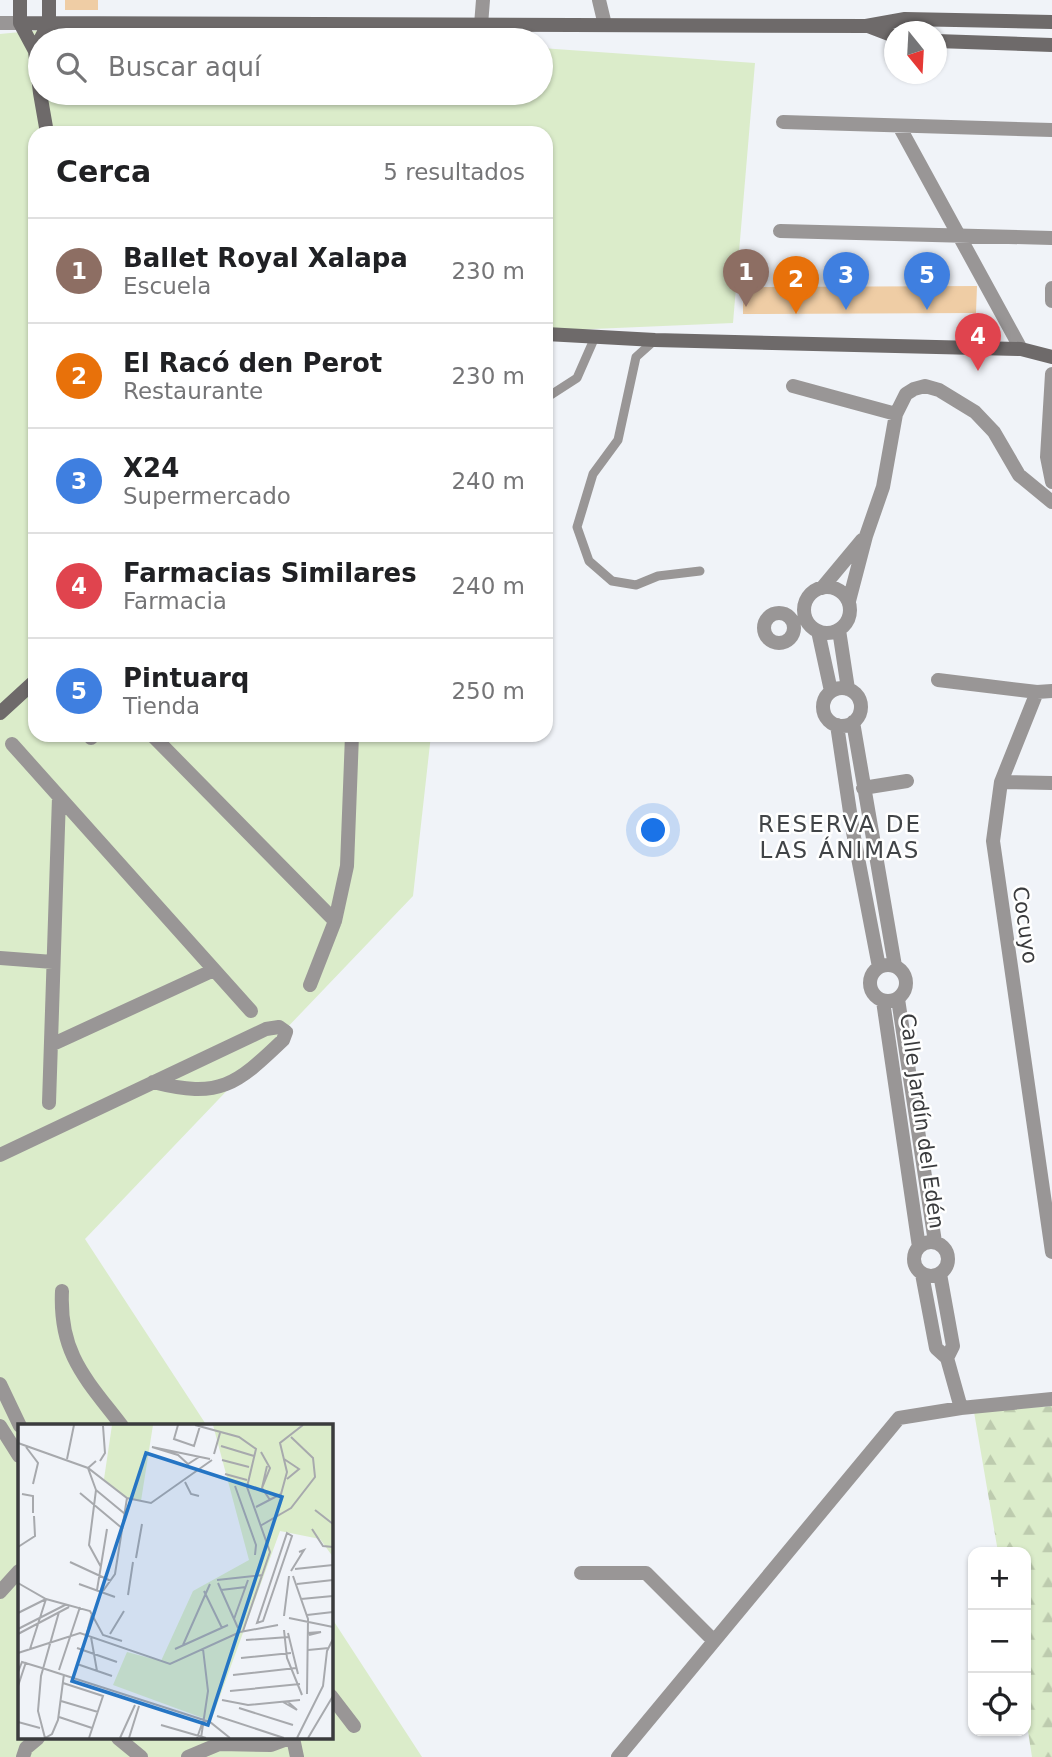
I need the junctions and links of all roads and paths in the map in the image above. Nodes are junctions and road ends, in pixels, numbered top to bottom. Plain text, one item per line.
1 (20, 0) edge
2 (49, 0) edge
3 (483, 0) edge
4 (599, 0) edge
5 (1052, 22) edge
6 (0, 23) edge
7 (20, 23) junction
8 (49, 23) junction
9 (481, 24) junction
10 (605, 25) junction
11 (866, 26) junction
12 (47, 28) edge
13 (28, 32) edge
14 (884, 32) edge
15 (947, 41) edge
16 (1052, 45) edge
17 (42, 105) edge
18 (783, 122) dead end
19 (46, 126) edge
20 (899, 126) junction
21 (1052, 130) edge
22 (780, 231) dead end
23 (958, 234) junction
24 (1052, 238) edge
25 (1052, 288) edge
26 (1052, 301) edge
27 (553, 334) edge
28 (595, 337) junction
29 (655, 340) junction
30 (1052, 345) edge
31 (1027, 350) junction
32 (1052, 356) edge
33 (1052, 374) edge
34 (793, 386) dead end
35 (553, 393) edge
36 (896, 414) junction
37 (1052, 482) edge
38 (1052, 502) edge
39 (866, 536) junction
40 (700, 571) dead end
41 (822, 588) junction
42 (849, 601) junction
43 (839, 630) junction
44 (818, 631) junction
45 (938, 680) dead end
46 (28, 687) edge
47 (848, 689) junction
48 (831, 691) junction
49 (1052, 691) edge
50 (1037, 692) junction
51 (0, 713) edge
52 (853, 722) junction
53 (837, 725) junction
54 (159, 742) edge
55 (352, 742) edge
56 (12, 744) dead end
57 (906, 781) dead end
58 (1001, 782) junction
59 (1052, 783) edge
60 (863, 788) junction
61 (59, 797) junction
62 (869, 830) junction
63 (853, 832) junction
64 (335, 921) junction
65 (0, 958) edge
66 (52, 962) junction
67 (895, 966) junction
68 (879, 967) junction
69 (214, 970) junction
70 (310, 985) dead end
71 (890, 1000) junction
72 (250, 1011) dead end
73 (51, 1045) junction
74 (153, 1082) junction
75 (49, 1103) dead end
76 (912, 1137) junction
77 (0, 1156) edge
78 (1038, 1169) junction
79 (1052, 1175) edge
80 (935, 1242) junction
81 (919, 1247) junction
82 (1052, 1252) edge
83 (922, 1273) junction
84 (940, 1274) junction
85 (62, 1291) dead end
86 (947, 1358) junction
87 (0, 1384) edge
88 (1052, 1399) edge
89 (961, 1408) junction
90 (19, 1424) edge
91 (120, 1424) edge
92 (0, 1426) edge
93 (18, 1455) edge
94 (18, 1572) edge
95 (581, 1573) dead end
96 (0, 1592) edge
97 (714, 1641) junction
98 (332, 1697) edge
99 (354, 1726) dead end
100 (36, 1740) edge
101 (120, 1740) edge
102 (287, 1740) edge
103 (293, 1740) edge
104 (271, 1747) edge
105 (23, 1757) edge
106 (141, 1757) edge
107 (188, 1757) edge
108 (297, 1757) edge
109 (618, 1757) edge

1 - 7 street
2 - 8 street
3 - 9 street
4 - 10 street
5 - 11 street
6 - 7 street
7 - 8 street
7 - 13 street
8 - 9 street
8 - 12 street
9 - 10 street
10 - 11 street
11 - 14 street
15 - 16 street
17 - 19 street
18 - 20 street
20 - 21 street
20 - 23 street
22 - 23 street
23 - 24 street
23 - 31 street
25 - 26 street
27 - 28 street
28 - 29 street
28 - 35 lane
29 - 31 street
29 - 40 lane
30 - 31 street
31 - 32 street
33 - 37 street
34 - 36 street
36 - 38 street
36 - 39 street
39 - 41 street
39 - 42 street
41 - 42 street
41 - 44 street
42 - 43 street
43 - 44 street
43 - 47 street
44 - 48 street
45 - 50 street
46 - 51 street
47 - 48 street
47 - 52 street
48 - 53 street
49 - 50 street
50 - 58 street, Cocuyo
52 - 53 street
52 - 60 street
53 - 63 street
54 - 64 street
55 - 64 street
56 - 61 street
57 - 60 street
58 - 59 street
58 - 78 street, Cocuyo
60 - 62 street
61 - 66 street
61 - 69 street
62 - 63 street
62 - 67 street
63 - 68 street
64 - 70 street
65 - 66 street
66 - 73 street
67 - 68 street
67 - 71 street
68 - 71 street
69 - 72 street
69 - 73 street
71 - 76 street, Calle Jardín del Edén
73 - 75 street
74 - 74 street
74 - 77 street
76 - 80 street, Calle Jardín del Edén
76 - 81 street, Calle Jardín del Edén
78 - 79 street
78 - 82 street, Cocuyo
80 - 81 street
80 - 84 street
81 - 83 street
83 - 84 street
83 - 86 street
84 - 86 street
85 - 91 street
86 - 89 street
87 - 90 street
88 - 89 street
89 - 97 street
92 - 93 street
94 - 96 street
95 - 97 street
97 - 109 street
98 - 99 street
100 - 105 street
101 - 106 street
102 - 104 street
103 - 108 street
104 - 107 street

